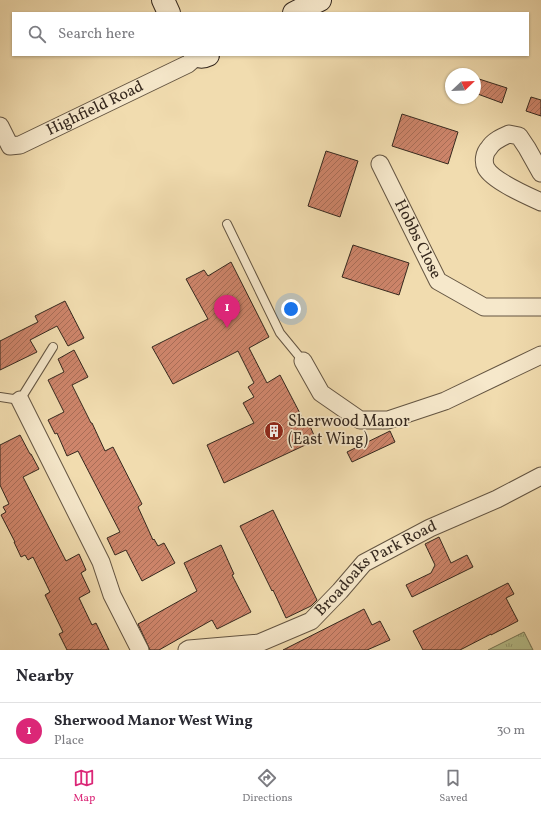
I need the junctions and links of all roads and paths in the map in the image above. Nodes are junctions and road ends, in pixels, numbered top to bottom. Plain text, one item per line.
1 (163, 0) edge
2 (320, 0) edge
3 (169, 12) edge
4 (296, 12) edge
5 (199, 56) edge
6 (0, 126) edge
7 (380, 164) dead end
8 (541, 173) edge
9 (541, 202) edge
10 (227, 224) dead end
11 (541, 307) edge
12 (53, 347) dead end
13 (541, 356) edge
14 (303, 361) joint
15 (0, 397) edge
16 (20, 400) junction
17 (541, 476) edge
18 (140, 650) edge
19 (187, 650) edge

1 - 3 street
2 - 4 street
5 - 6 street, Highfield Road
7 - 11 street, Hobbs Close
8 - 9 street
10 - 14 lane
12 - 16 lane
13 - 14 street
15 - 16 lane
16 - 18 street
17 - 19 street, Broadoaks Park Road

